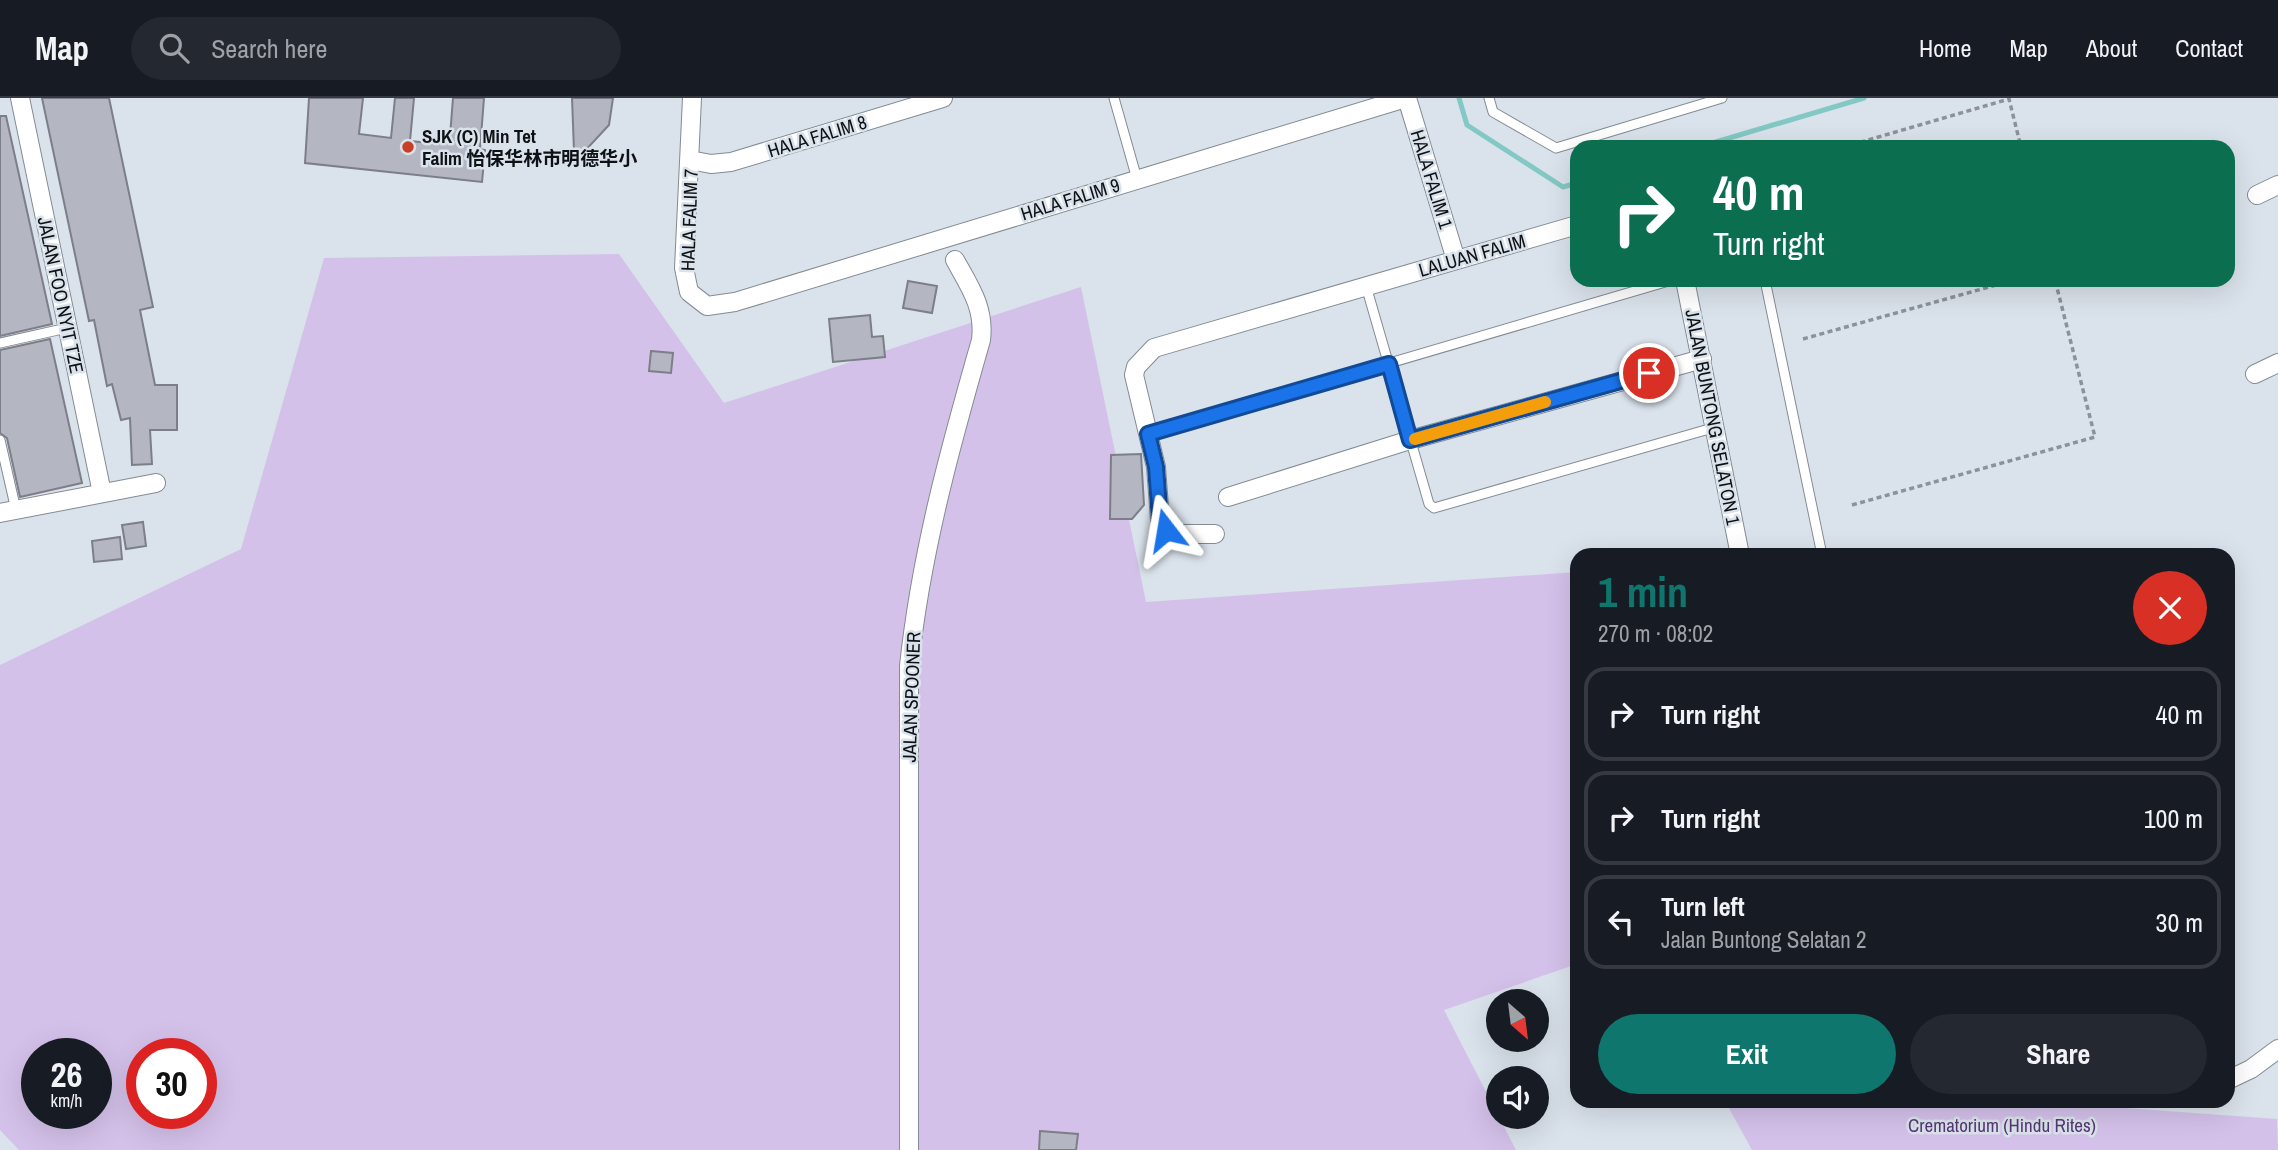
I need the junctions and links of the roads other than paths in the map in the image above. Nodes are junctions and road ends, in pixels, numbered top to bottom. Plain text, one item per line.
1 (20, 98) edge
2 (692, 98) edge
3 (943, 98) edge
4 (1114, 98) edge
5 (1407, 98) edge
6 (1489, 98) edge
7 (1722, 98) edge
8 (1583, 140) edge
9 (1570, 144) edge
10 (691, 160) junction
11 (1137, 179) junction
12 (2278, 184) edge
13 (2257, 195) dead end
14 (1570, 227) edge
15 (955, 260) dead end
16 (1456, 260) junction
17 (1366, 286) junction
18 (1648, 287) edge
19 (1687, 287) edge
20 (1766, 287) edge
21 (735, 302) joint
22 (67, 328) junction
23 (0, 343) edge
24 (1702, 359) junction
25 (2278, 363) edge
26 (1389, 364) junction
27 (2255, 374) dead end
28 (1716, 427) junction
29 (1148, 434) junction
30 (0, 440) edge
31 (1410, 440) junction
32 (156, 483) dead end
33 (102, 493) junction
34 (1228, 497) dead end
35 (8, 512) edge
36 (1215, 534) dead end
37 (1739, 548) edge
38 (1821, 548) edge
39 (2278, 1049) edge
40 (2235, 1077) edge
41 (909, 1150) edge

1 - 22 street, JALAN FOO NYIT TZE
2 - 10 street, HALA FALIM 7
3 - 10 street, HALA FALIM 8
4 - 11 lane
5 - 11 street, HALA FALIM 9
5 - 16 street, HALA FALIM 1
6 - 9 lane
7 - 8 lane
10 - 21 street, HALA FALIM 7
11 - 21 street, HALA FALIM 9
12 - 13 street
14 - 16 street, LALUAN FALIM
15 - 41 street, JALAN SPOONER
16 - 17 street, LALUAN FALIM
17 - 26 lane
17 - 29 street, LALUAN FALIM
18 - 26 lane
19 - 24 street, JALAN BUNTONG SELATON 1
20 - 38 lane
22 - 23 lane
22 - 33 street, JALAN FOO NYIT TZE
24 - 28 street, JALAN BUNTONG SELATON 1
24 - 31 street
25 - 27 street
26 - 29 lane
26 - 31 lane
28 - 31 lane
28 - 37 street, JALAN BUNTONG SELATON 1
29 - 36 street, LALUAN FALIM
30 - 35 lane
31 - 34 street
32 - 33 street
33 - 35 street
39 - 40 street

